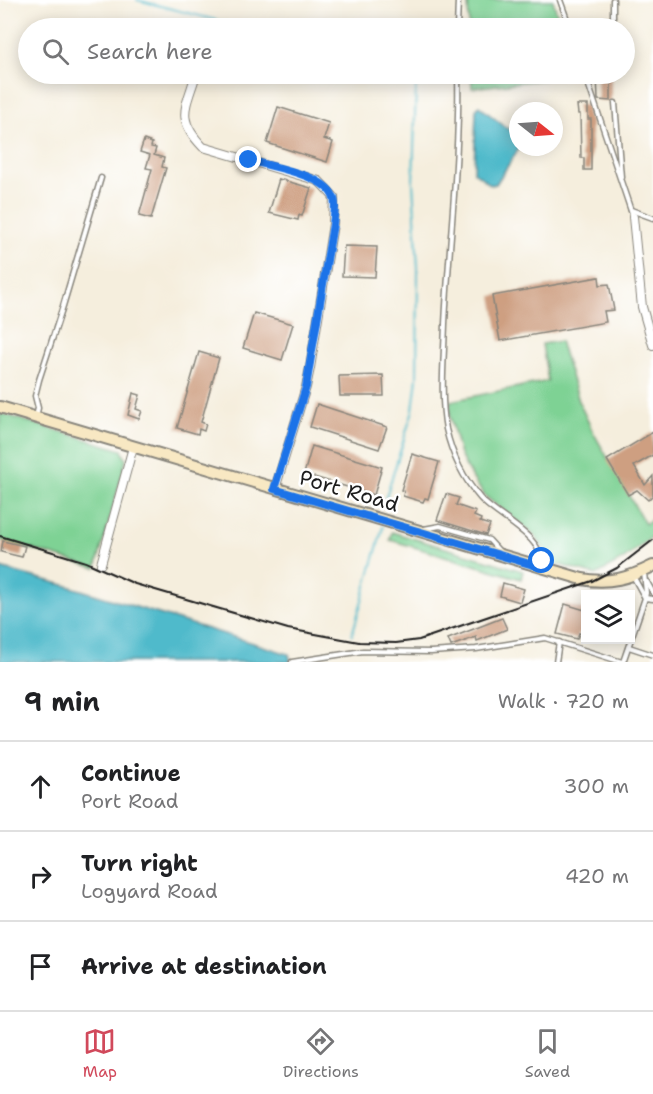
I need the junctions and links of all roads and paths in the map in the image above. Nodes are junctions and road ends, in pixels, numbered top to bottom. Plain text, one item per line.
1 (458, 0) edge
2 (560, 0) edge
3 (613, 0) edge
4 (457, 18) edge
5 (566, 18) edge
6 (614, 18) edge
7 (193, 84) edge
8 (458, 84) edge
9 (588, 84) edge
10 (615, 103) dead end
11 (101, 178) dead end
12 (622, 184) junction
13 (632, 213) junction
14 (653, 218) edge
15 (653, 345) edge
16 (0, 407) edge
17 (36, 418) junction
18 (134, 447) junction
19 (274, 489) junction
20 (101, 564) dead end
21 (540, 567) junction
22 (648, 572) edge
23 (633, 576) junction
24 (653, 592) edge
25 (645, 598) junction
26 (653, 600) edge
27 (559, 642) junction
28 (628, 647) junction
29 (653, 655) edge
30 (292, 662) edge
31 (556, 662) edge
32 (623, 662) edge

1 - 4 lane
2 - 5 lane
3 - 6 lane
7 - 19 street
8 - 21 lane
9 - 12 lane
10 - 12 lane
11 - 17 lane
12 - 13 lane
13 - 14 lane
13 - 15 street
16 - 17 main road, Port Road
17 - 18 main road, Port Road
18 - 19 main road, Port Road
18 - 20 street
19 - 21 main road, Port Road
21 - 23 main road, Port Road
22 - 23 main road, Port Road
22 - 24 lane
22 - 25 lane
23 - 25 lane
25 - 26 lane
25 - 28 lane
27 - 30 lane
27 - 31 lane
27 - 32 lane
28 - 29 lane
28 - 32 lane

